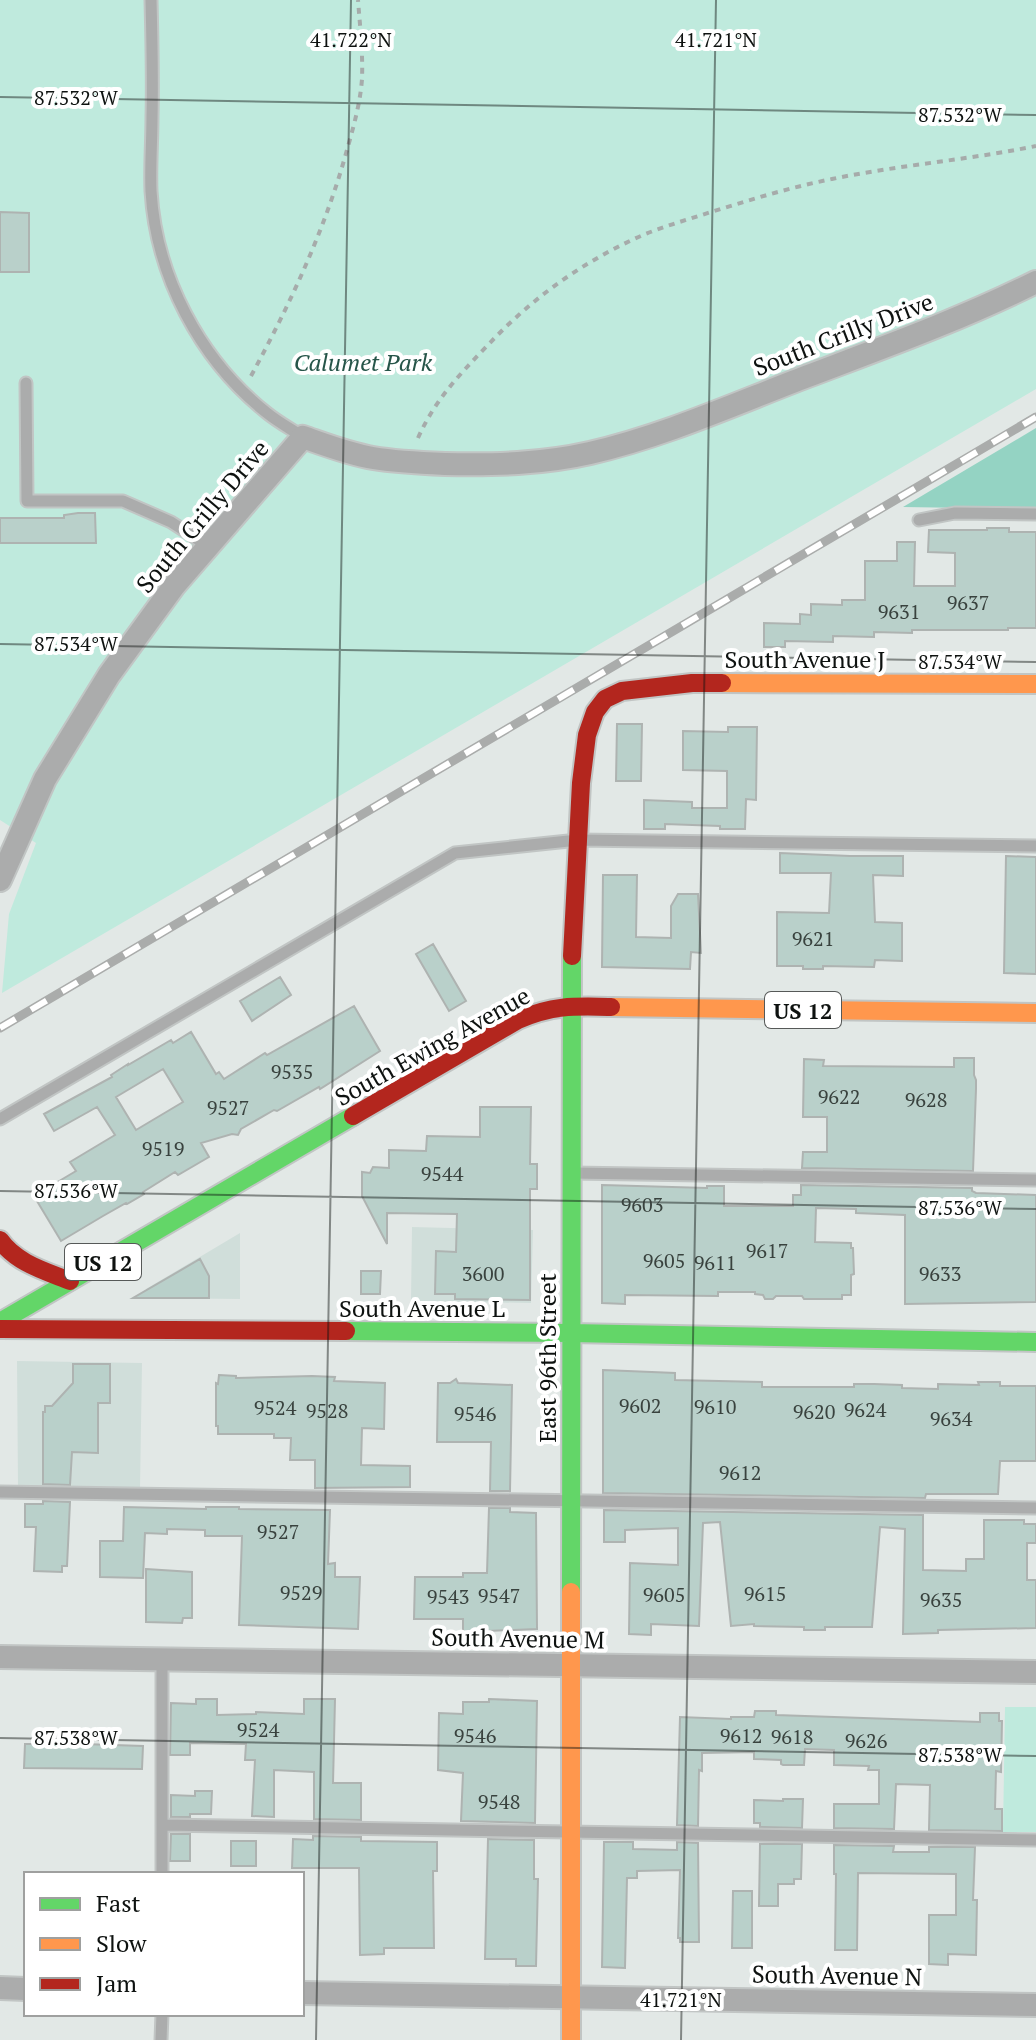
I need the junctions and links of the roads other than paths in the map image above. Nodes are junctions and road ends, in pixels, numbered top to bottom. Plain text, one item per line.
1 (151, 0) edge
2 (1036, 282) edge
3 (26, 383) dead end
4 (303, 437) junction
5 (1036, 514) edge
6 (919, 520) dead end
7 (208, 546) junction
8 (1036, 684) edge
9 (622, 691) joint
10 (578, 840) junction
11 (1036, 846) edge
12 (0, 880) edge
13 (571, 1006) junction
14 (1036, 1013) edge
15 (0, 1119) edge
16 (571, 1173) junction
17 (1036, 1180) edge
18 (0, 1240) edge
19 (70, 1281) junction
20 (0, 1322) edge
21 (0, 1329) edge
22 (571, 1333) junction
23 (1036, 1342) edge
24 (0, 1492) edge
25 (571, 1501) junction
26 (1036, 1508) edge
27 (0, 1657) edge
28 (162, 1659) junction
29 (572, 1665) junction
30 (1036, 1672) edge
31 (162, 1825) junction
32 (572, 1831) junction
33 (1036, 1840) edge
34 (162, 1872) edge
35 (0, 1988) edge
36 (24, 1989) edge
37 (304, 1993) edge
38 (571, 1997) junction
39 (1036, 2005) edge
40 (162, 2016) edge
41 (161, 2040) edge
42 (571, 2040) edge

1 - 4 lane
2 - 4 street, South Crilly Drive
3 - 7 lane
4 - 7 street, South Crilly Drive
5 - 6 lane
7 - 12 street, South Crilly Drive
8 - 9 street, South Avenue J
9 - 10 street, East 96th Street
10 - 11 lane
10 - 13 street, East 96th Street
10 - 15 lane
13 - 14 street, South Ewing Avenue / US 12
13 - 16 street, East 96th Street
13 - 19 street, South Ewing Avenue / US 12
16 - 17 lane
16 - 22 street, East 96th Street
18 - 19 street
19 - 20 street, South Ewing Avenue / US 12
21 - 22 street, South Avenue L
22 - 23 street, South Avenue L
22 - 25 street, East 96th Street
24 - 25 lane
25 - 26 lane
25 - 29 street, East 96th Street
27 - 28 street, South Avenue M
28 - 29 street, South Avenue M
28 - 31 lane
29 - 30 street, South Avenue M
29 - 32 street, East 96th Street
31 - 32 lane
31 - 34 lane
32 - 33 lane
32 - 38 street, East 96th Street
35 - 36 street
37 - 38 street, South Avenue N
38 - 39 street, South Avenue N
38 - 42 street, East 96th Street
40 - 41 lane

